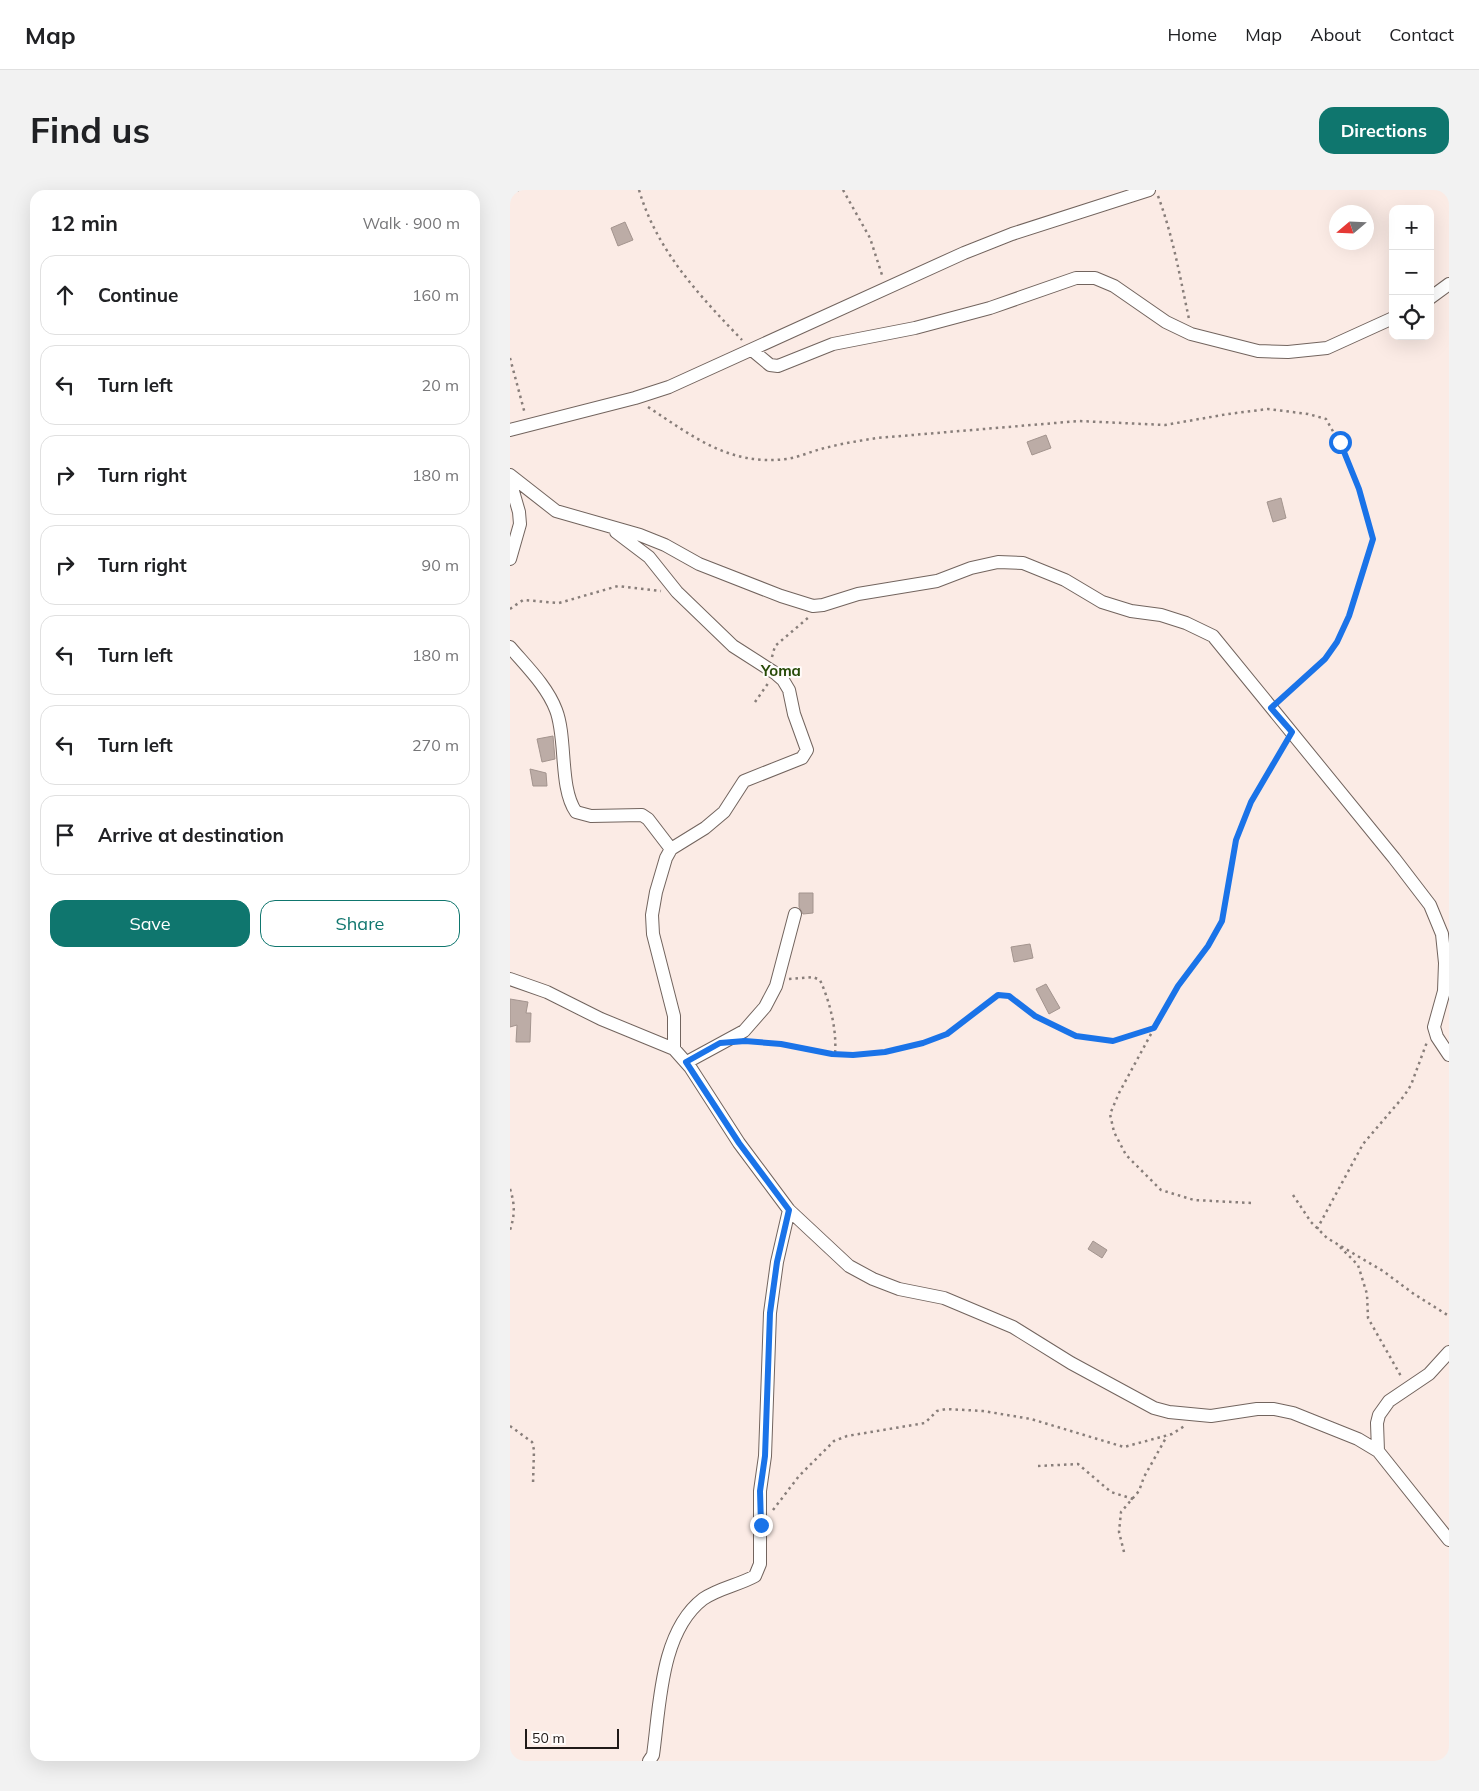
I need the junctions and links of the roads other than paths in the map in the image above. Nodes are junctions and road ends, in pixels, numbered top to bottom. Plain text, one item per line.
1 (1149, 190) edge
2 (1449, 284) edge
3 (1434, 295) edge
4 (1389, 320) edge
5 (752, 350) junction
6 (510, 430) edge
7 (510, 475) edge
8 (510, 481) edge
9 (601, 524) junction
10 (510, 559) edge
11 (510, 647) edge
12 (671, 849) junction
13 (795, 914) dead end
14 (510, 979) edge
15 (674, 1049) junction
16 (1449, 1055) edge
17 (686, 1062) junction
18 (789, 1210) junction
19 (1449, 1352) edge
20 (1378, 1451) junction
21 (1449, 1540) edge
22 (649, 1761) edge

1 - 5 street
2 - 3 street
4 - 5 street
5 - 6 street
7 - 9 street
8 - 10 street
9 - 12 street
9 - 16 street
11 - 12 street
12 - 15 street
13 - 17 street
14 - 15 street
15 - 17 street
17 - 18 street
18 - 20 street
18 - 22 street
19 - 20 street
20 - 21 street

